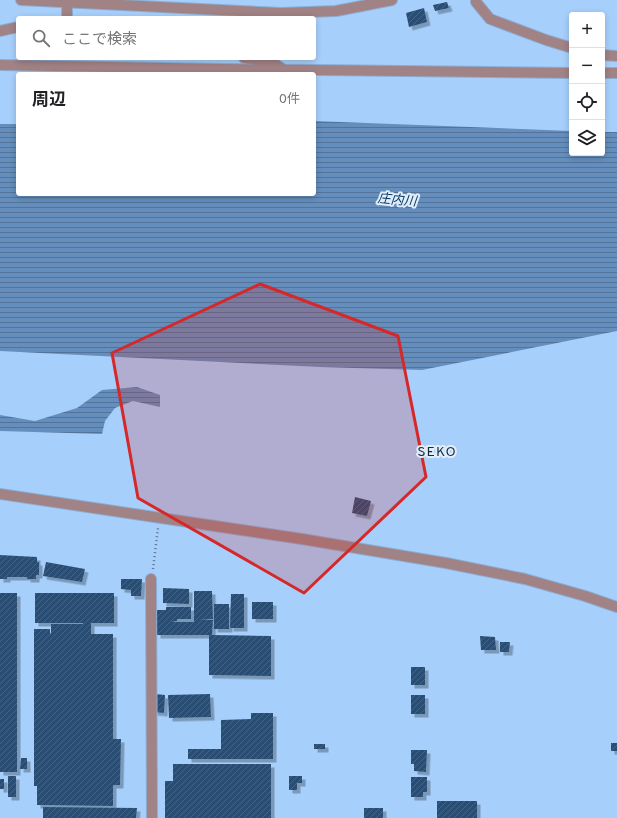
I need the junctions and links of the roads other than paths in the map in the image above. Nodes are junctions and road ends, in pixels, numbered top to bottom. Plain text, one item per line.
1 (21, 0) edge
2 (392, 0) edge
3 (476, 0) edge
4 (67, 1) edge
5 (67, 16) edge
6 (16, 27) edge
7 (0, 31) edge
8 (569, 47) edge
9 (605, 55) edge
10 (617, 56) edge
11 (258, 60) edge
12 (0, 65) edge
13 (284, 70) junction
14 (569, 73) edge
15 (605, 73) edge
16 (617, 73) edge
17 (0, 494) edge
18 (151, 579) road end
19 (617, 607) edge
20 (152, 818) edge

1 - 4 street
2 - 4 street
3 - 8 street
4 - 5 street
6 - 7 street
9 - 10 street
11 - 13 street
12 - 13 street
13 - 14 street
15 - 16 street
17 - 19 street
18 - 20 street

